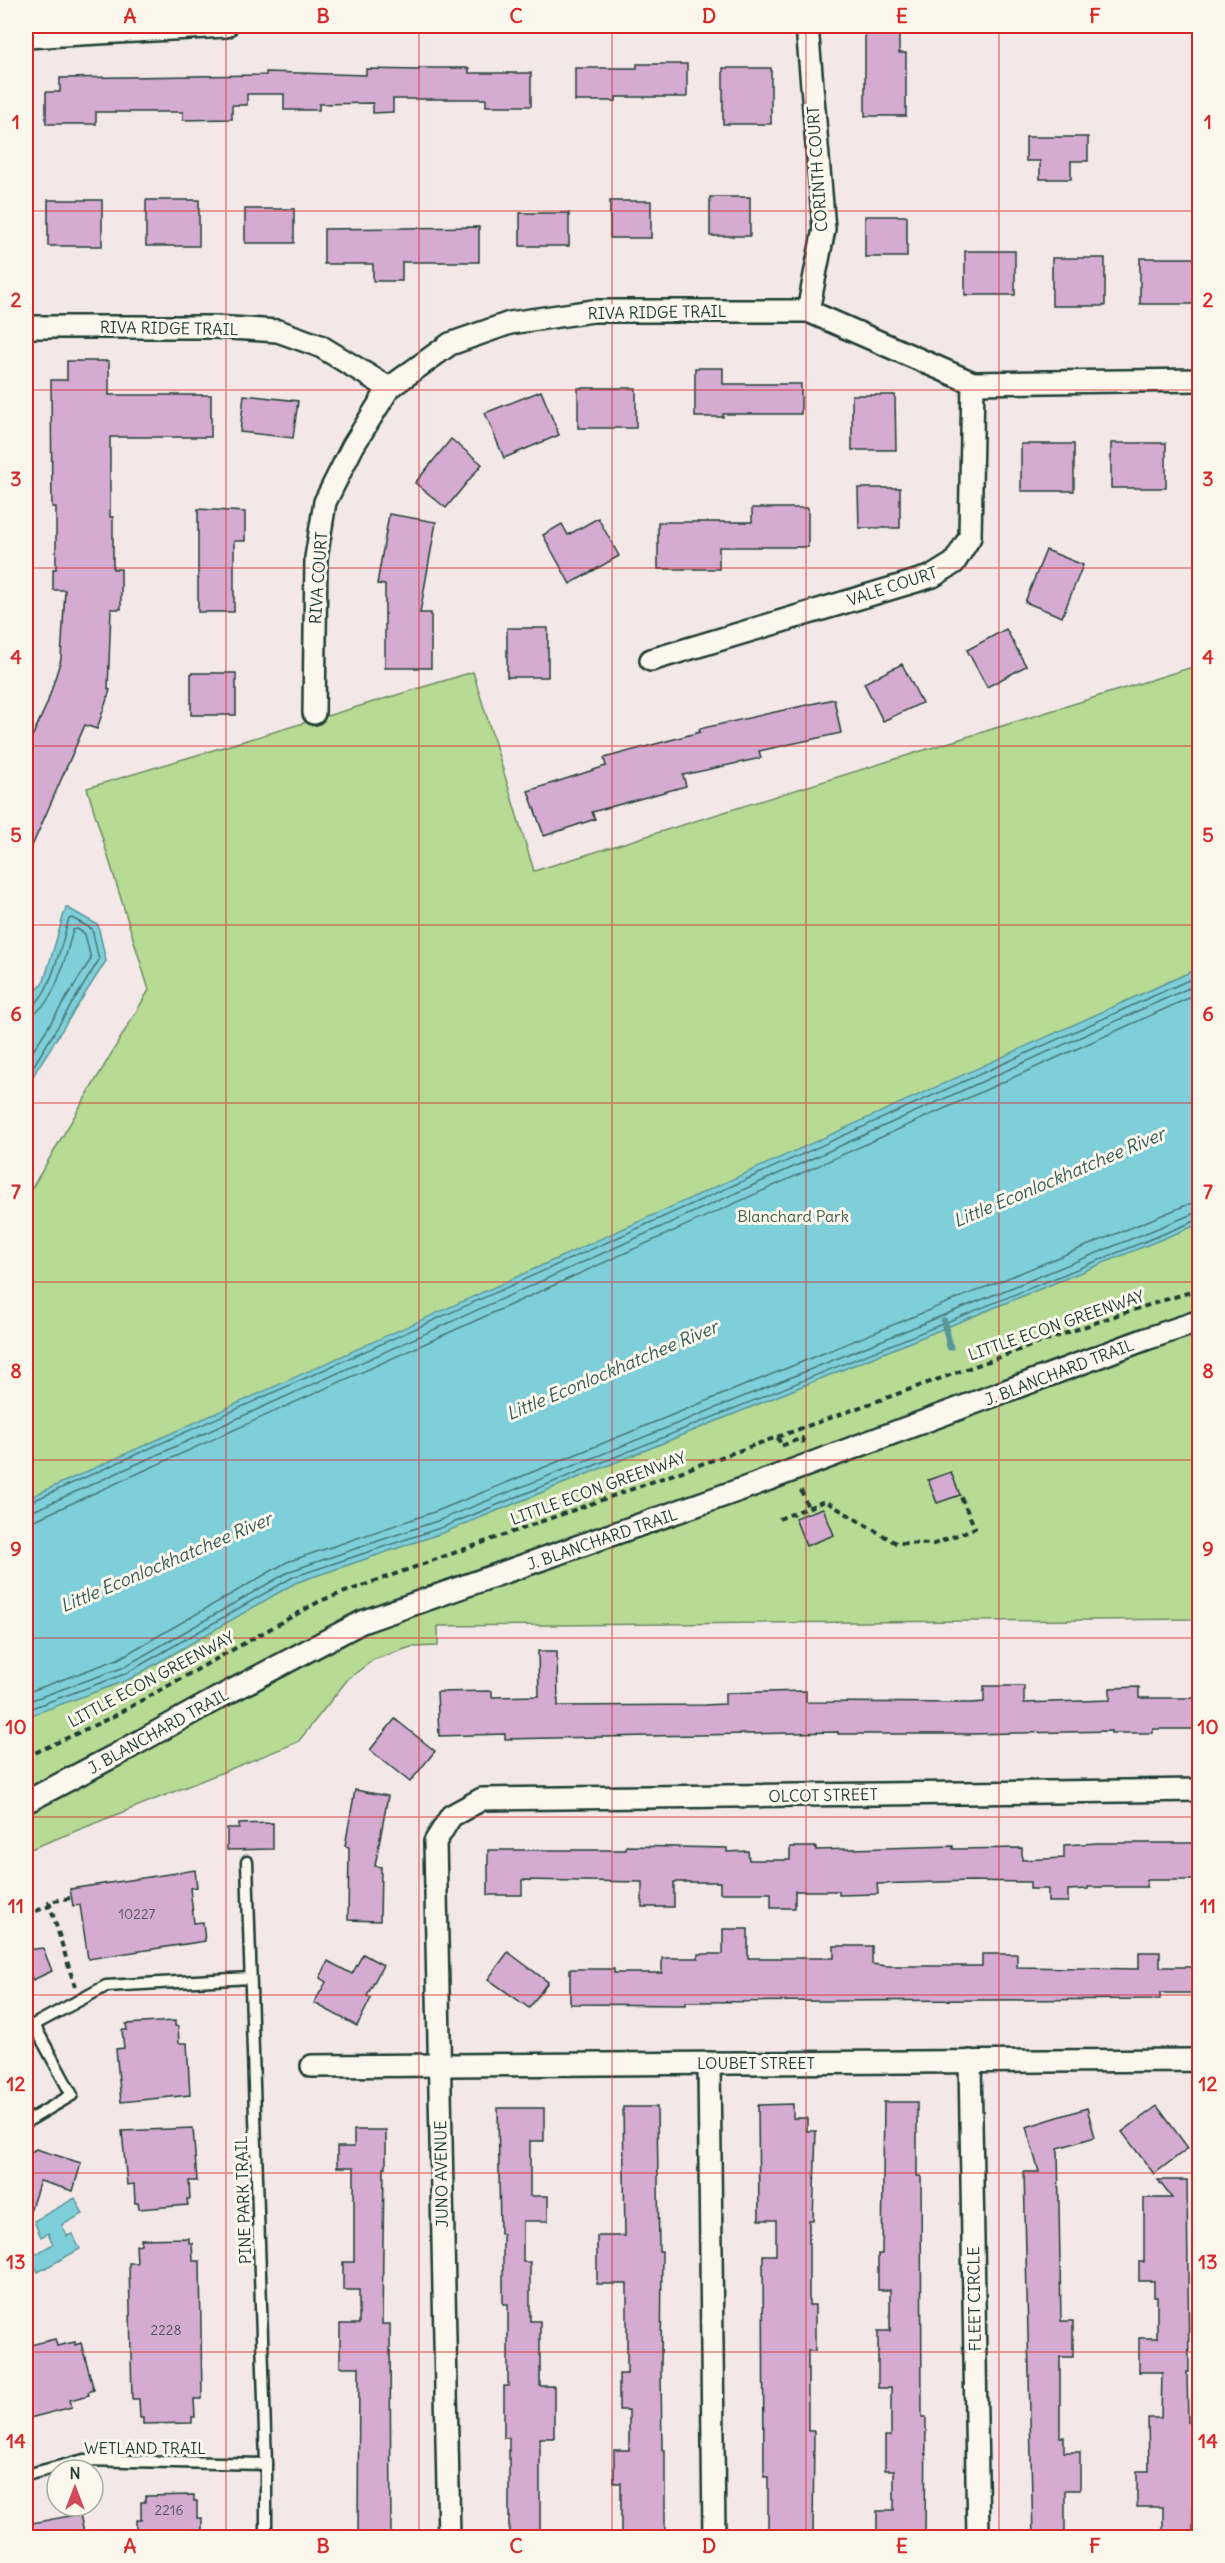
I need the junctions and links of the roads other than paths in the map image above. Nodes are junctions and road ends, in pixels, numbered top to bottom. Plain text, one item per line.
1 (226, 26) edge
2 (807, 26) edge
3 (26, 37) edge
4 (808, 311) junction
5 (26, 327) edge
6 (1200, 380) edge
7 (973, 383) junction
8 (388, 388) junction
9 (651, 660) dead end
10 (314, 713) dead end
11 (1200, 1321) edge
12 (1200, 1790) edge
13 (26, 1802) edge
14 (451, 1816) joint
15 (247, 1862) dead end
16 (250, 1978) junction
17 (30, 2027) edge
18 (970, 2061) junction
19 (709, 2063) junction
20 (1200, 2064) edge
21 (438, 2065) junction
22 (312, 2066) dead end
23 (26, 2122) edge
24 (266, 2464) junction
25 (26, 2475) edge
26 (266, 2538) edge
27 (449, 2538) edge
28 (714, 2538) edge
29 (978, 2538) edge

1 - 3 street
2 - 4 street, CORINTH COURT
4 - 7 street, RIVA RIDGE TRAIL
4 - 8 street, RIVA RIDGE TRAIL
5 - 8 street, RIVA RIDGE TRAIL
6 - 7 street, RIVA RIDGE TRAIL
7 - 9 street, VALE COURT
8 - 10 street, RIVA COURT
11 - 13 street, J. BLANCHARD TRAIL
12 - 14 street, OLCOT STREET
14 - 21 street, JUNO AVENUE
15 - 16 lane, PINE PARK TRAIL
16 - 17 lane
16 - 24 lane, PINE PARK TRAIL
17 - 23 lane
18 - 19 street, LOUBET STREET
18 - 20 street, LOUBET STREET
18 - 29 street, FLEET CIRCLE
19 - 21 street, LOUBET STREET
19 - 28 street
21 - 22 street, LOUBET STREET
21 - 27 street, JUNO AVENUE
24 - 25 lane, WETLAND TRAIL
24 - 26 lane, PINE PARK TRAIL

